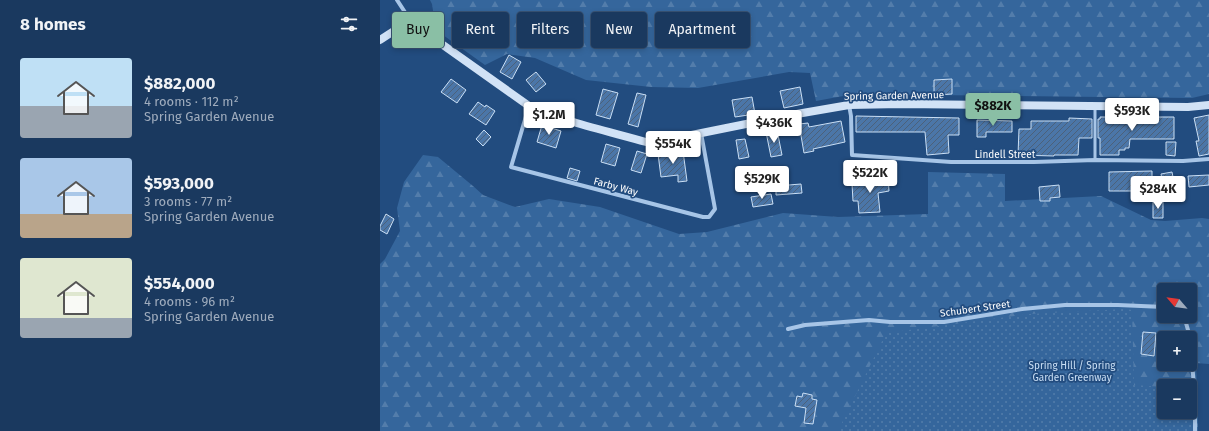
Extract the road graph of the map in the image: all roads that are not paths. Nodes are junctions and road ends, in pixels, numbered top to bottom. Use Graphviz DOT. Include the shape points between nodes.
graph roads {
  1 [pos="397,0"];
  2 [pos="405,12"];
  3 [pos="392,32"];
  4 [pos="380,40"];
  5 [pos="444,46"];
  6 [pos="849,105"];
  7 [pos="1209,105"];
  8 [pos="529,106"];
  9 [pos="1095,106"];
  10 [pos="701,133"];
  11 [pos="1209,159"];
  12 [pos="1095,160"];
  13 [pos="1157,307"];
  14 [pos="1186,323"];
  15 [pos="788,329"];
  16 [pos="1195,431"];
  1 -- 2 [label="street"];
  3 -- 4 [label="street"];
  5 -- 8 [label="street, Spring Garden Avenue"];
  6 -- 9 [label="street, Spring Garden Avenue"];
  6 -- 10 [label="street, Spring Garden Avenue"];
  6 -- 12 [label="street, Lindell Street" via="852,155 951,162"];
  7 -- 9 [label="street, Spring Garden Avenue"];
  8 -- 10 [label="street, Spring Garden Avenue" via="646,142"];
  8 -- 10 [label="street, Farby Way" via="511,167 709,217 714,210"];
  9 -- 12 [label="lane"];
  11 -- 12 [label="street, Lindell Street"];
  13 -- 15 [label="street, Schubert Street" via="1065,305 1022,309 944,322 869,320 805,325"];
  14 -- 16 [label="street" via="1190,337"];
}
